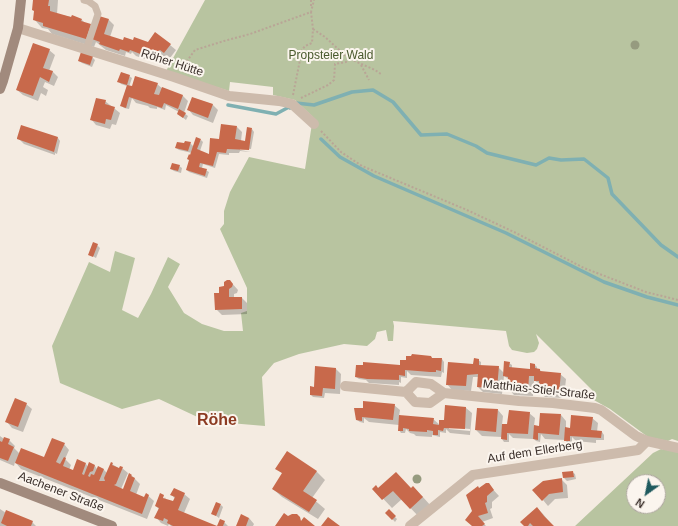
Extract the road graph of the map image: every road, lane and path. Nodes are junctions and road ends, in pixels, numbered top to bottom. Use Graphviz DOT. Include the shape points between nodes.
graph roads {
  1 [pos="21,0"];
  2 [pos="84,0"];
  3 [pos="310,0"];
  4 [pos="314,0"];
  5 [pos="311,12"];
  6 [pos="18,28"];
  7 [pos="313,29"];
  8 [pos="86,50"];
  9 [pos="348,58"];
  10 [pos="360,64"];
  11 [pos="380,74"];
  12 [pos="174,77"];
  13 [pos="369,80"];
  14 [pos="0,89"];
  15 [pos="292,101"];
  16 [pos="314,124"];
  17 [pos="678,300"];
  18 [pos="345,386"];
  19 [pos="406,392"];
  20 [pos="444,394"];
  21 [pos="646,441"];
  22 [pos="678,448"];
  23 [pos="0,483"];
  24 [pos="112,526"];
  25 [pos="410,526"];
  1 -- 6 [label="main road"];
  2 -- 8 [label="lane" via="95,6 98,14"];
  3 -- 5 [label="path"];
  4 -- 5 [label="path"];
  5 -- 7 [label="path"];
  5 -- 12 [label="path" via="195,50"];
  6 -- 8 [label="street, Röher Hütte"];
  6 -- 14 [label="main road"];
  7 -- 9 [label="path"];
  7 -- 15 [label="path" via="312,43 302,50"];
  8 -- 12 [label="street, Röher Hütte"];
  9 -- 10 [label="path"];
  9 -- 15 [label="path" via="346,62 335,64 334,80 328,85"];
  10 -- 11 [label="path"];
  10 -- 13 [label="path"];
  12 -- 15 [label="street, Röher Hütte" via="229,96"];
  15 -- 16 [label="street"];
  16 -- 17 [label="path" via="341,152 362,166 467,210 584,268 646,292"];
  18 -- 19 [label="street"];
  19 -- 20 [label="street, Matthias-Stiel-Straße" via="416,382 431,384"];
  19 -- 20 [label="street" via="415,402 430,404"];
  20 -- 21 [label="street, Matthias-Stiel-Straße" via="595,408"];
  21 -- 22 [label="street"];
  21 -- 25 [label="street, Auf dem Ellerberg" via="638,450 473,475"];
  23 -- 24 [label="main road, Aachener Straße"];
}
